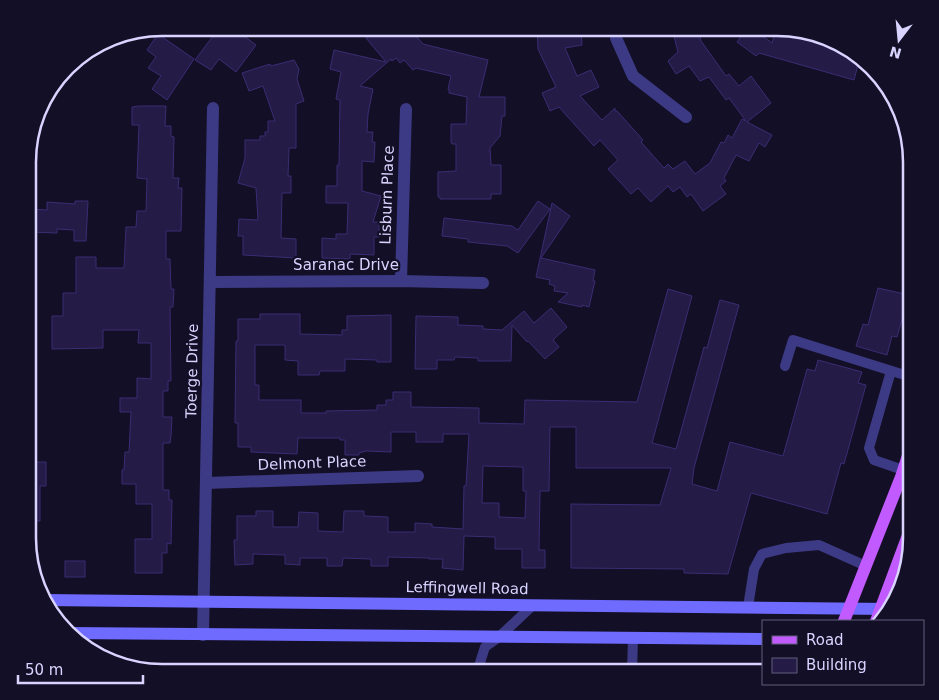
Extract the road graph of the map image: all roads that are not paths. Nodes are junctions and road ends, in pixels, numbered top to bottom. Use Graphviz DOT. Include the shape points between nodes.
graph roads {
  1 [pos="616,37"];
  2 [pos="213,108"];
  3 [pos="406,109"];
  4 [pos="686,117"];
  5 [pos="401,281"];
  6 [pos="210,282"];
  7 [pos="483,283"];
  8 [pos="785,366"];
  9 [pos="891,371"];
  10 [pos="902,374"];
  11 [pos="902,469"];
  12 [pos="902,475"];
  13 [pos="418,476"];
  14 [pos="206,482"];
  15 [pos="900,561"];
  16 [pos="866,566"];
  17 [pos="889,595"];
  18 [pos="52,600"];
  19 [pos="204,602"];
  20 [pos="532,605"];
  21 [pos="748,607"];
  22 [pos="849,608"];
  23 [pos="881,609"];
  24 [pos="844,620"];
  25 [pos="80,633"];
  26 [pos="203,634"];
  27 [pos="499,637"];
  28 [pos="633,638"];
  29 [pos="762,640"];
  30 [pos="480,664"];
  31 [pos="632,664"];
  1 -- 4 [label="street" via="633,76"];
  2 -- 6 [label="street, Toerge Drive"];
  3 -- 5 [label="street, Lisburn Place"];
  5 -- 6 [label="street, Saranac Drive"];
  5 -- 7 [label="street, Saranac Drive"];
  6 -- 14 [label="street, Toerge Drive"];
  8 -- 9 [label="lane" via="793,340"];
  9 -- 10 [label="lane"];
  9 -- 11 [label="lane" via="869,448 874,460"];
  12 -- 16 [label="main road"];
  13 -- 14 [label="street, Delmont Place"];
  14 -- 19 [label="street, Toerge Drive"];
  15 -- 17 [label="main road"];
  16 -- 21 [label="lane" via="819,545 762,554 754,569"];
  16 -- 22 [label="main road"];
  18 -- 19 [label="main road, Leffingwell Road"];
  19 -- 20 [label="main road, Leffingwell Road"];
  19 -- 26 [label="street, Toerge Drive"];
  20 -- 21 [label="main road, Leffingwell Road"];
  20 -- 27 [label="lane"];
  21 -- 22 [label="main road, Leffingwell Road"];
  22 -- 23 [label="main road, Leffingwell Road"];
  22 -- 24 [label="main road"];
  25 -- 26 [label="main road"];
  26 -- 27 [label="main road"];
  27 -- 28 [label="main road"];
  27 -- 30 [label="lane" via="485,647"];
  28 -- 29 [label="main road"];
  28 -- 31 [label="lane"];
}
